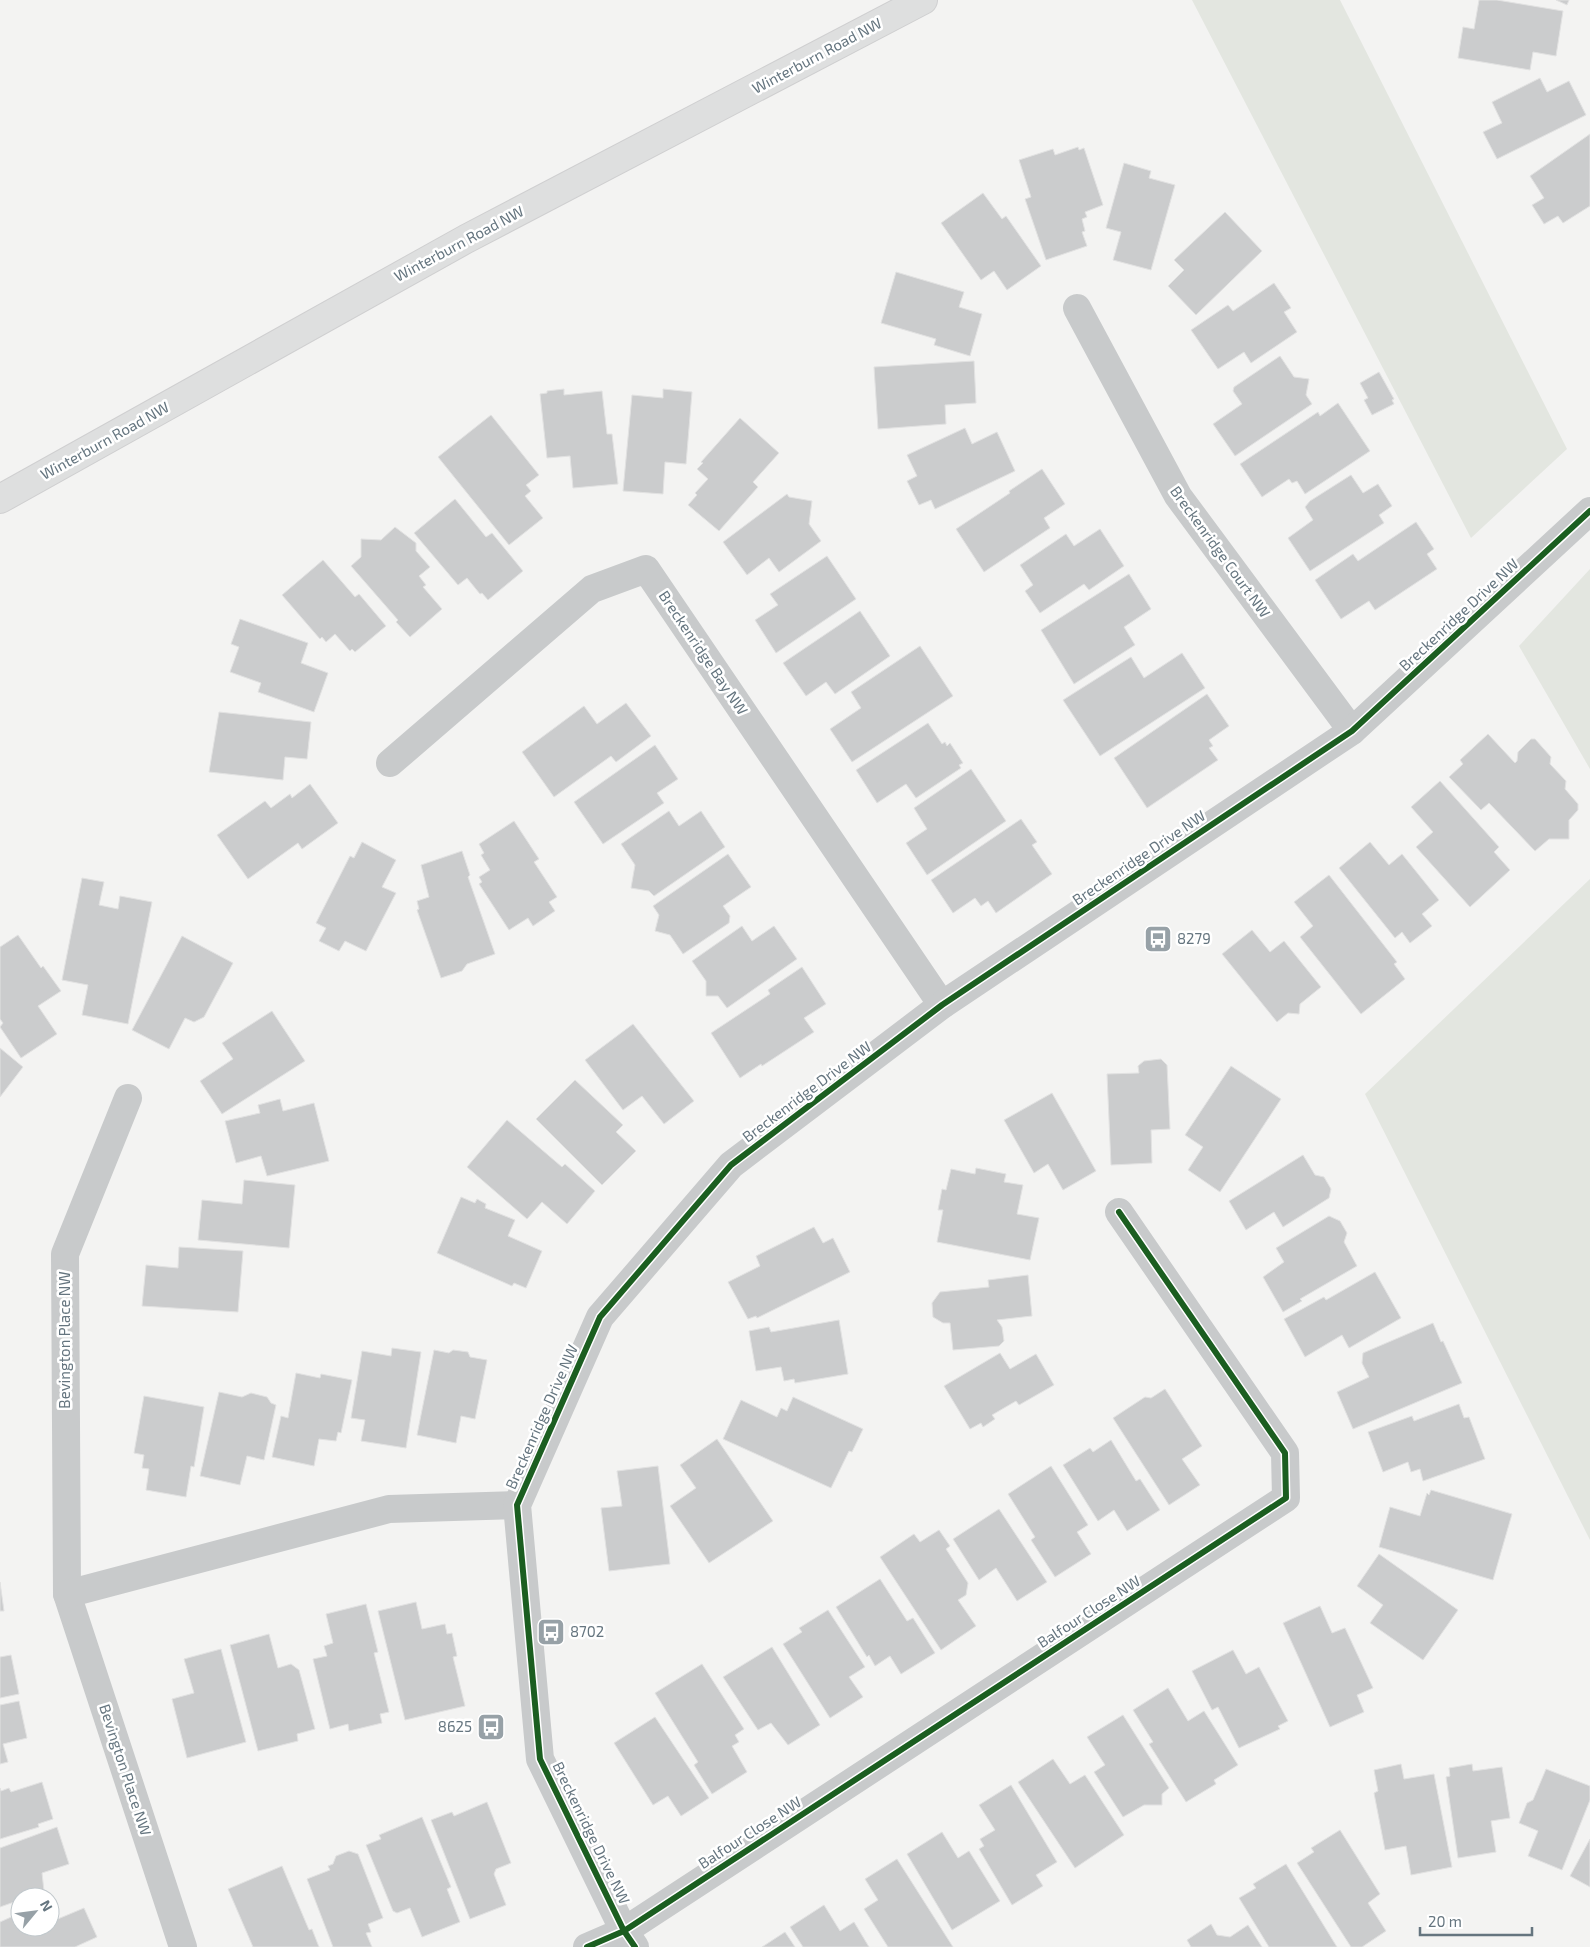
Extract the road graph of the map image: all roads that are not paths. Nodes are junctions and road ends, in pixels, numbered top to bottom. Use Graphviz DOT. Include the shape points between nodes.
graph roads {
  1 [pos="923,0"];
  2 [pos="1077,308"];
  3 [pos="0,499"];
  4 [pos="1590,511"];
  5 [pos="1352,731"];
  6 [pos="390,763"];
  7 [pos="942,1005"];
  8 [pos="128,1098"];
  9 [pos="1119,1212"];
  10 [pos="517,1504"];
  11 [pos="67,1594"];
  12 [pos="630,1939"];
  13 [pos="183,1947"];
  14 [pos="587,1947"];
  1 -- 3 [label="main road, Winterburn Road NW" via="466,239"];
  2 -- 5 [label="street, Breckenridge Court NW" via="1178,496"];
  4 -- 5 [label="street, Breckenridge Drive NW"];
  5 -- 7 [label="street, Breckenridge Drive NW"];
  6 -- 7 [label="street, Breckenridge Bay NW" via="592,589 646,569"];
  7 -- 10 [label="street, Breckenridge Drive NW" via="731,1166 600,1317"];
  8 -- 11 [label="street, Bevington Place NW" via="65,1254"];
  9 -- 12 [label="street, Balfour Close NW" via="1285,1453 1286,1498"];
  10 -- 11 [label="street" via="389,1510"];
  10 -- 12 [label="street, Breckenridge Drive NW" via="540,1759"];
  11 -- 13 [label="street, Bevington Place NW"];
  12 -- 14 [label="street"];
}
